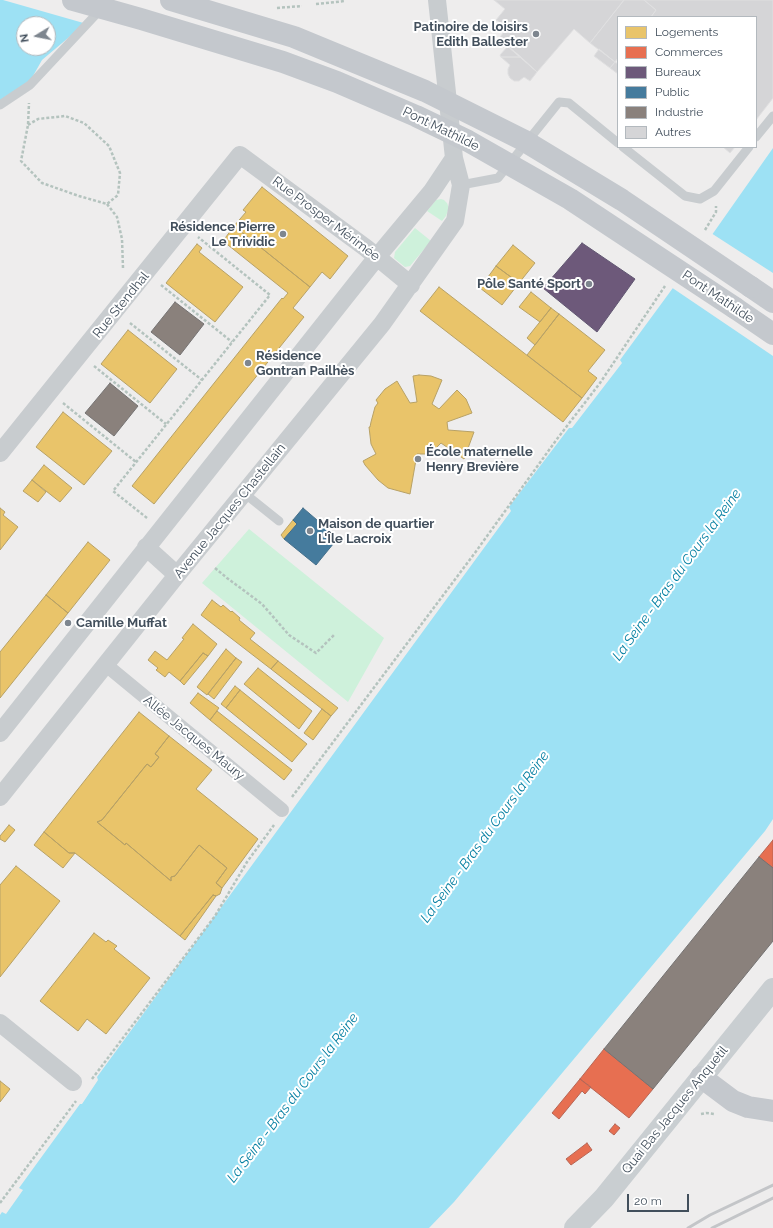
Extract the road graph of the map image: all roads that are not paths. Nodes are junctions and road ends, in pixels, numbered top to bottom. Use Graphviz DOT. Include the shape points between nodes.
graph roads {
  1 [pos="73,0"];
  2 [pos="109,0"];
  3 [pos="171,0"];
  4 [pos="437,0"];
  5 [pos="0,105"];
  6 [pos="773,116"];
  7 [pos="757,136"];
  8 [pos="617,142"];
  9 [pos="624,148"];
  10 [pos="747,148"];
  11 [pos="240,155"];
  12 [pos="454,158"];
  13 [pos="461,185"];
  14 [pos="377,257"];
  15 [pos="410,285"];
  16 [pos="773,302"];
  17 [pos="773,334"];
  18 [pos="1,451"];
  19 [pos="244,493"];
  20 [pos="279,521"];
  21 [pos="146,547"];
  22 [pos="177,575"];
  23 [pos="106,665"];
  24 [pos="0,733"];
  25 [pos="0,797"];
  26 [pos="282,810"];
  27 [pos="773,989"];
  28 [pos="0,1023"];
  29 [pos="701,1077"];
  30 [pos="81,1087"];
  31 [pos="773,1111"];
  32 [pos="574,1228"];
  1 -- 17 [label="main road, Pont Mathilde, bridge" via="283,62 416,116 468,141 570,199"];
  2 -- 5 [label="lane" via="30,85"];
  3 -- 16 [label="main road, Pont Mathilde, bridge" via="294,37 425,91 524,140 622,200"];
  4 -- 12 [label="street"];
  6 -- 7 [label="lane"];
  8 -- 13 [label="lane" via="568,103 559,102 498,178"];
  9 -- 10 [label="lane" via="685,196 700,199 714,191"];
  11 -- 14 [label="street, Rue Prosper Mérimée"];
  11 -- 18 [label="street, Rue Stendhal"];
  12 -- 13 [label="street"];
  12 -- 14 [label="street" via="432,191"];
  13 -- 15 [label="street, Avenue Jacques Chastellain" via="455,221"];
  14 -- 15 [label="street, Rue Prosper Mérimée"];
  14 -- 21 [label="street"];
  15 -- 19 [label="street, Avenue Jacques Chastellain" via="382,324"];
  19 -- 20 [label="lane"];
  19 -- 22 [label="street, Avenue Jacques Chastellain"];
  21 -- 22 [label="street"];
  21 -- 24 [label="street"];
  22 -- 23 [label="street, Avenue Jacques Chastellain"];
  23 -- 25 [label="street, Avenue Jacques Chastellain"];
  23 -- 26 [label="street, Allée Jacques Maury"];
  27 -- 29 [label="main road, Quai Bas Jacques Anquetil"];
  28 -- 30 [label="street"];
  29 -- 31 [label="main road" via="732,1101 748,1107"];
  29 -- 32 [label="main road, Quai Bas Jacques Anquetil" via="604,1198"];
}
